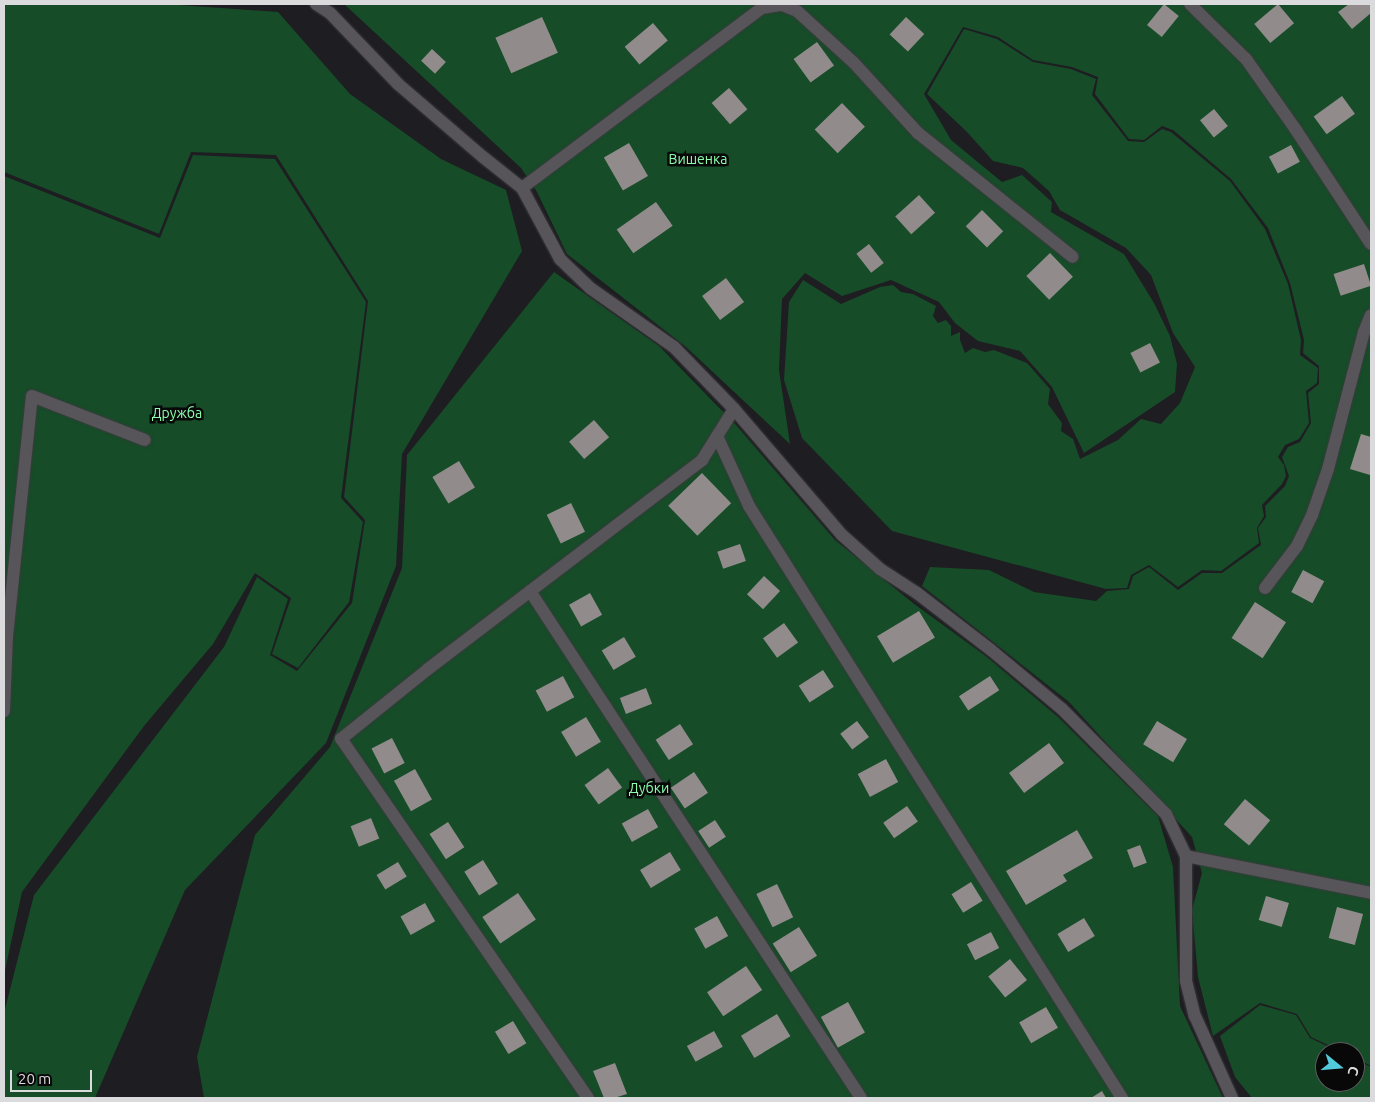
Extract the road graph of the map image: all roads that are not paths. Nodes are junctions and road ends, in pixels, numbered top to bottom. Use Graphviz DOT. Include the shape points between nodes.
graph roads {
  1 [pos="316,4"];
  2 [pos="1190,4"];
  3 [pos="522,188"];
  4 [pos="1371,244"];
  5 [pos="1073,257"];
  6 [pos="1371,316"];
  7 [pos="734,408"];
  8 [pos="717,436"];
  9 [pos="145,440"];
  10 [pos="1264,588"];
  11 [pos="530,591"];
  12 [pos="4,711"];
  13 [pos="1186,856"];
  14 [pos="1371,893"];
  15 [pos="588,1098"];
  16 [pos="861,1098"];
  17 [pos="1122,1098"];
  18 [pos="1232,1098"];
  1 -- 3 [label="lane" via="330,13 398,84"];
  2 -- 4 [label="lane" via="1246,60"];
  3 -- 5 [label="lane" via="762,8 782,5 797,11 854,63 918,133"];
  3 -- 7 [label="lane" via="560,259 590,288 674,347"];
  6 -- 10 [label="lane" via="1312,515 1297,546"];
  7 -- 8 [label="lane"];
  7 -- 13 [label="lane" via="842,535 880,569 992,650 1062,709 1166,814"];
  8 -- 11 [label="lane" via="702,460"];
  8 -- 17 [label="lane" via="749,506"];
  9 -- 12 [label="lane" via="32,396 7,638"];
  11 -- 15 [label="lane" via="341,739"];
  11 -- 16 [label="lane"];
  13 -- 14 [label="lane"];
  13 -- 18 [label="lane" via="1186,982 1194,1016"];
}
